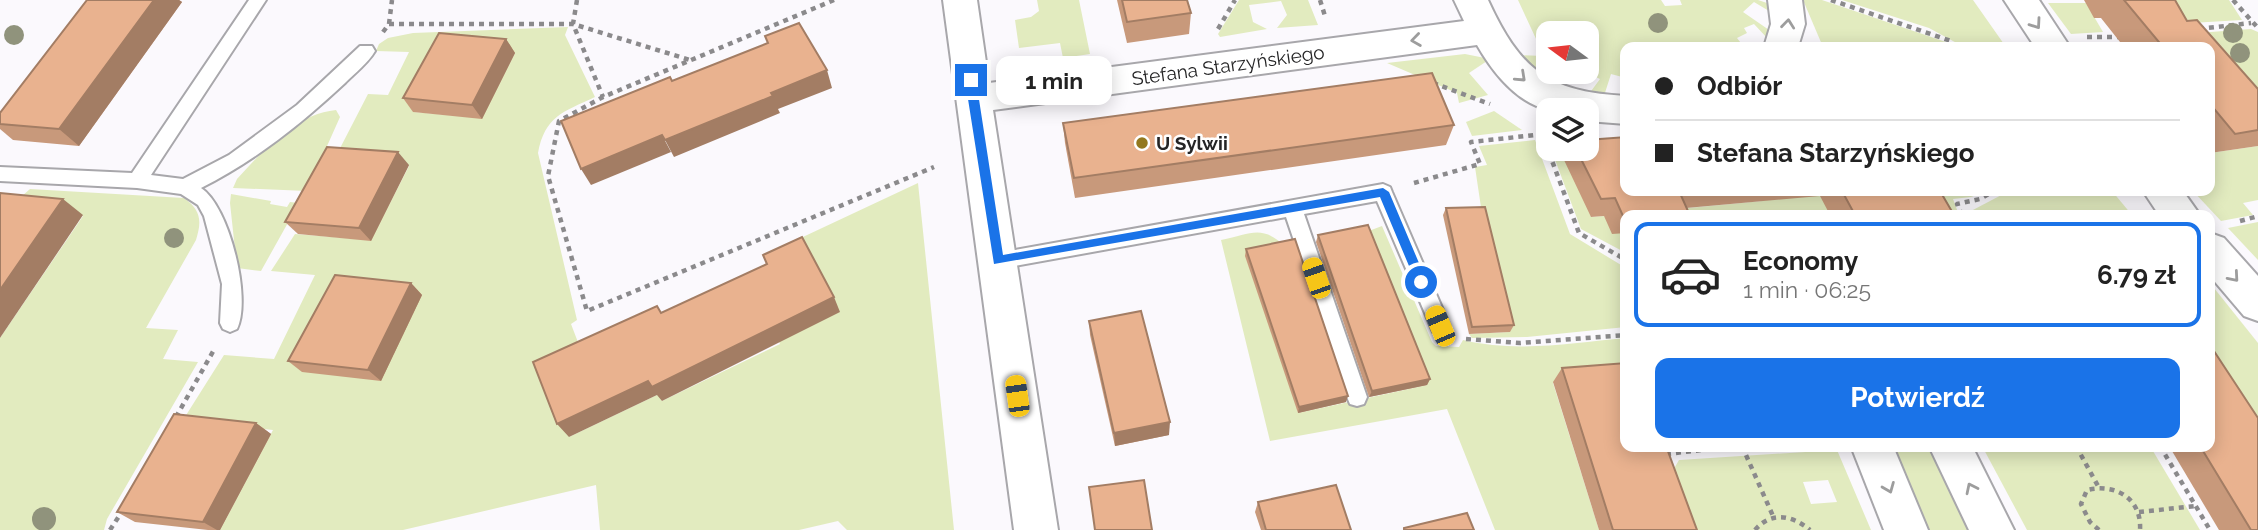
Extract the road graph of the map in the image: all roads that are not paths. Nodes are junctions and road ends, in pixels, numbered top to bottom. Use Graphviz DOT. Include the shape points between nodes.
graph roads {
  1 [pos="258,0"];
  2 [pos="960,0"];
  3 [pos="1785,0"];
  4 [pos="2021,0"];
  5 [pos="1477,16"];
  6 [pos="1784,42"];
  7 [pos="2065,42"];
  8 [pos="366,51"];
  9 [pos="973,99"];
  10 [pos="1620,110"];
  11 [pos="0,174"];
  12 [pos="137,181"];
  13 [pos="185,187"];
  14 [pos="2165,196"];
  15 [pos="1292,207"];
  16 [pos="2177,210"];
  17 [pos="2215,255"];
  18 [pos="998,261"];
  19 [pos="2258,304"];
  20 [pos="229,323"];
  21 [pos="1440,326"];
  22 [pos="1357,397"];
  23 [pos="1874,452"];
  24 [pos="1954,452"];
  25 [pos="1036,530"];
  26 [pos="1906,530"];
  27 [pos="1992,530"];
  1 -- 12 [label="lane"];
  2 -- 9 [label="street"];
  6 -- 3 [label="street, one-way" via="1789,12"];
  4 -- 7 [label="street, one-way"];
  5 -- 9 [label="street, Stefana Starzyńskiego, one-way"];
  5 -- 10 [label="street, Stefana Starzyńskiego, one-way" via="1517,75 1543,96 1589,109"];
  8 -- 13 [label="lane" via="288,125 231,164"];
  9 -- 18 [label="street"];
  11 -- 12 [label="lane"];
  12 -- 13 [label="lane"];
  13 -- 20 [label="lane" via="205,200 213,215 232,284"];
  14 -- 16 [label="street"];
  15 -- 18 [label="lane"];
  15 -- 21 [label="lane" via="1383,192"];
  15 -- 22 [label="lane"];
  17 -- 19 [label="street, one-way"];
  18 -- 25 [label="street"];
  23 -- 26 [label="street, one-way"];
  27 -- 24 [label="street, one-way"];
}
